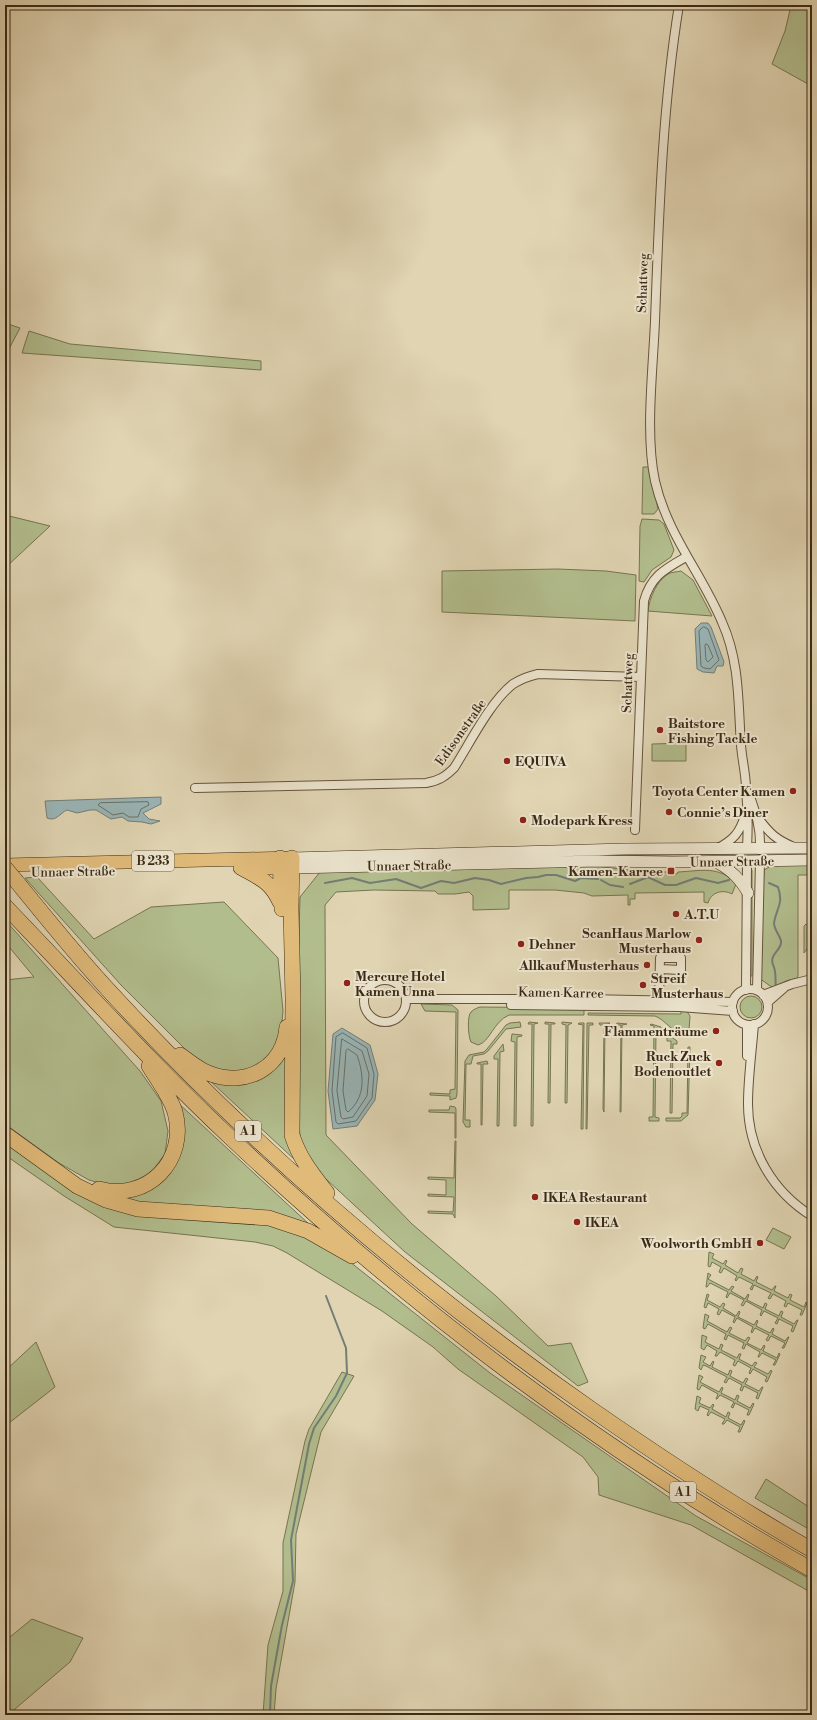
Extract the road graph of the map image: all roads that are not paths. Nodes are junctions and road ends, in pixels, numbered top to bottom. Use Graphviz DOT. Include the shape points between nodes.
graph roads {
  1 [pos="679,5"];
  2 [pos="686,557"];
  3 [pos="641,677"];
  4 [pos="195,788"];
  5 [pos="746,788"];
  6 [pos="747,809"];
  7 [pos="757,816"];
  8 [pos="635,830"];
  9 [pos="812,848"];
  10 [pos="715,849"];
  11 [pos="747,849"];
  12 [pos="799,849"];
  13 [pos="760,855"];
  14 [pos="812,860"];
  15 [pos="716,862"];
  16 [pos="747,862"];
  17 [pos="286,863"];
  18 [pos="5,865"];
  19 [pos="5,868"];
  20 [pos="242,868"];
  21 [pos="5,872"];
  22 [pos="748,893"];
  23 [pos="5,906"];
  24 [pos="282,906"];
  25 [pos="660,969"];
  26 [pos="812,980"];
  27 [pos="746,990"];
  28 [pos="763,996"];
  29 [pos="406,999"];
  30 [pos="733,1002"];
  31 [pos="659,1004"];
  32 [pos="732,1011"];
  33 [pos="751,1024"];
  34 [pos="151,1035"];
  35 [pos="138,1047"];
  36 [pos="5,1128"];
  37 [pos="5,1134"];
  38 [pos="812,1216"];
  39 [pos="350,1223"];
  40 [pos="384,1274"];
  41 [pos="812,1550"];
  42 [pos="812,1570"];
  1 -- 2 [label="street, Schattweg" via="662,147 651,436 652,460 660,501"];
  2 -- 3 [label="street, Schattweg" via="662,571 647,592 643,615"];
  2 -- 5 [label="street, Schattweg" via="712,599 732,647 738,685"];
  3 -- 4 [label="street, Edisonstraße" via="538,674 525,677 502,694 454,768 436,781"];
  3 -- 8 [label="street, Schattweg"];
  5 -- 6 [label="street, Schattweg"];
  5 -- 7 [label="street, Schattweg"];
  6 -- 10 [label="street, Schattweg" via="738,833 730,842"];
  6 -- 11 [label="street, Schattweg"];
  7 -- 12 [label="street, Schattweg" via="768,832"];
  7 -- 13 [label="street, Schattweg" via="761,835"];
  9 -- 12 [label="main road, Unnaer Straße"];
  10 -- 11 [label="main road, Unnaer Straße"];
  10 -- 17 [label="main road, Unnaer Straße" via="625,849"];
  11 -- 13 [label="main road, Unnaer Straße"];
  11 -- 16 [label="main road"];
  12 -- 13 [label="main road, Unnaer Straße"];
  13 -- 14 [label="main road, Unnaer Straße"];
  13 -- 16 [label="main road, Unnaer Straße"];
  13 -- 28 [label="street"];
  15 -- 16 [label="main road, Unnaer Straße"];
  15 -- 17 [label="main road, Unnaer Straße"];
  15 -- 22 [label="main road" via="733,872"];
  16 -- 22 [label="street"];
  17 -- 18 [label="main road, Unnaer Straße / B 233"];
  17 -- 20 [label="main road, Unnaer Straße / B 233"];
  17 -- 24 [label="highway"];
  17 -- 39 [label="highway" via="293,999 292,1134 296,1149 308,1168"];
  19 -- 34 [label="highway, A 1, bridge" via="111,994"];
  20 -- 21 [label="main road, Unnaer Straße / B 233"];
  20 -- 24 [label="highway" via="266,881"];
  22 -- 27 [label="street"];
  23 -- 35 [label="highway, A 1"];
  24 -- 34 [label="highway" via="287,1028 285,1042 268,1065 253,1075 238,1079 208,1073"];
  25 -- 31 [label="street"];
  26 -- 28 [label="street"];
  27 -- 28 [label="street"];
  27 -- 30 [label="street" via="738,994"];
  28 -- 33 [label="street" via="767,1013 764,1018"];
  29 -- 29 [label="street" via="400,986 393,981 384,980 371,985 366,993 365,1002 373,1017 387,1021 400,1016 405,1008"];
  29 -- 31 [label="street, Kamen Karree" via="463,1000 473,1004"];
  30 -- 31 [label="street, Kamen Karree"];
  30 -- 32 [label="street"];
  31 -- 32 [label="street, Kamen Karree"];
  32 -- 33 [label="street" via="739,1021"];
  33 -- 38 [label="street" via="748,1066 751,1132 759,1157 770,1178 793,1203"];
  34 -- 39 [label="highway, A 1" via="245,1128"];
  35 -- 36 [label="highway" via="169,1098 178,1126 177,1142 172,1156 164,1170 152,1181 126,1192 98,1189 70,1175"];
  35 -- 40 [label="highway, A 1" via="291,1194"];
  37 -- 40 [label="highway" via="77,1186 106,1200 138,1209 269,1218 308,1231"];
  39 -- 41 [label="highway, A 1" via="438,1295 566,1391 652,1451"];
  40 -- 42 [label="highway, A 1" via="571,1417 725,1519"];
}
